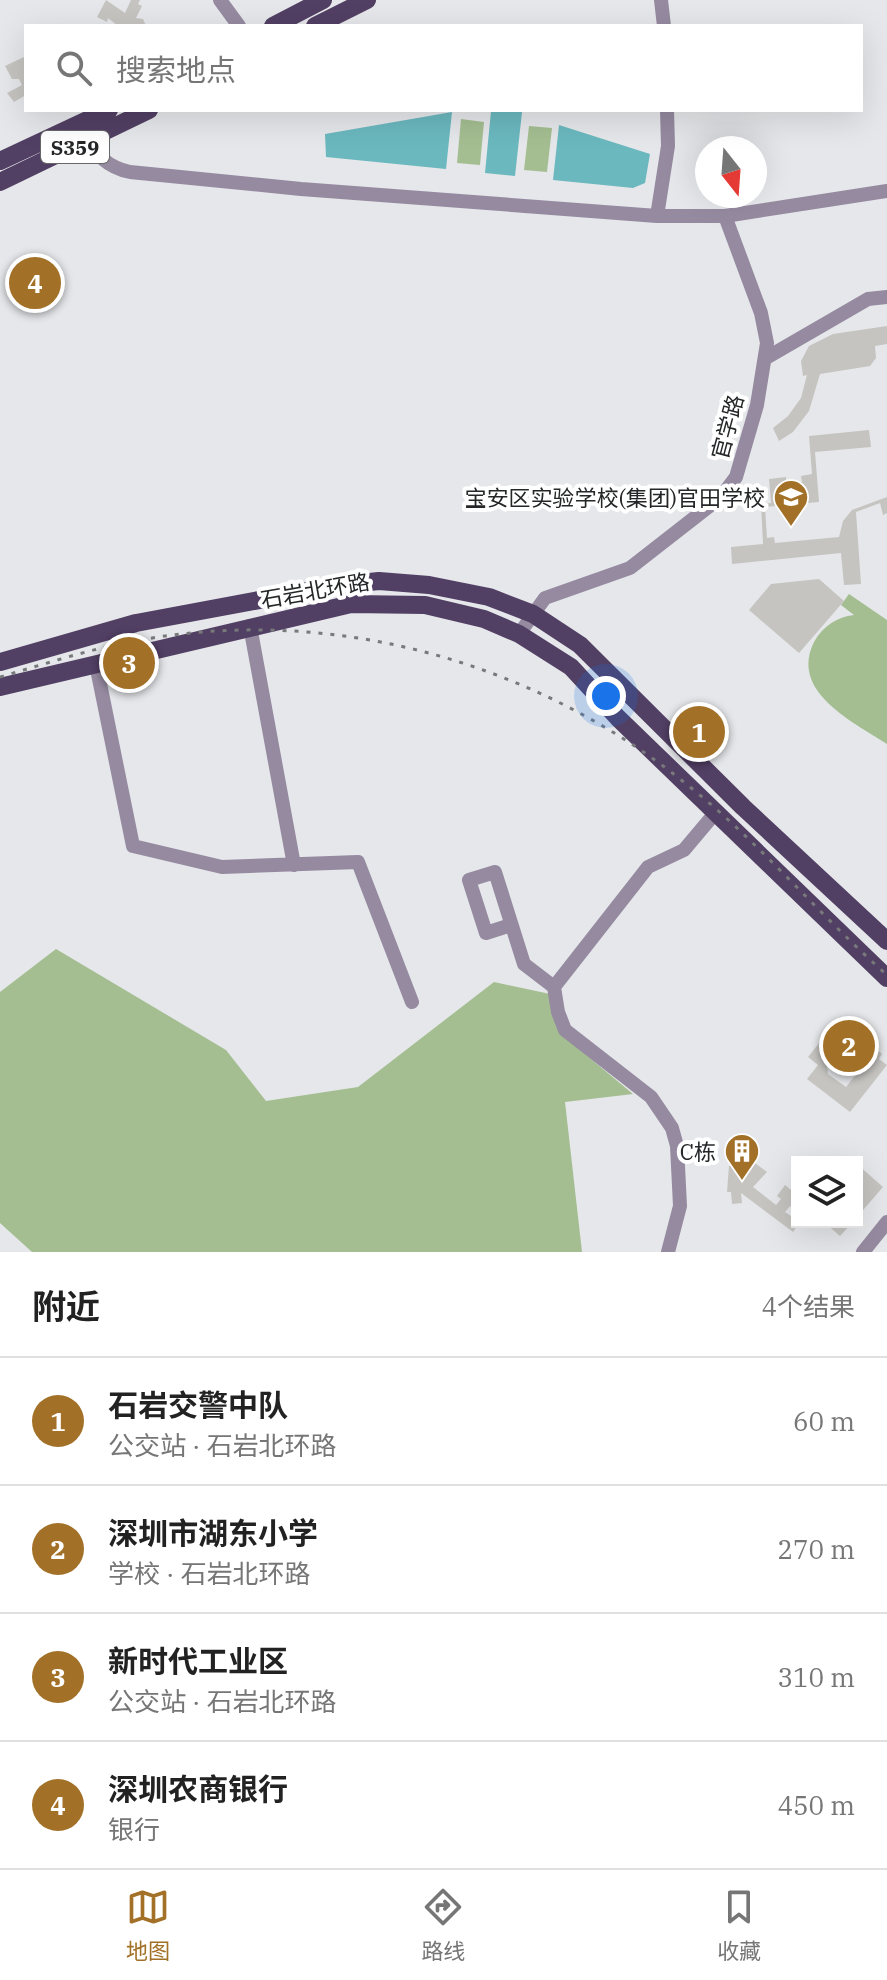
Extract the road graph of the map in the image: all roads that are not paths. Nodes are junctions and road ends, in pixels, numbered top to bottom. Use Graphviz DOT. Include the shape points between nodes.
graph roads {
  1 [pos="323,0"];
  2 [pos="367,0"];
  3 [pos="661,0"];
  4 [pos="277,24"];
  5 [pos="319,24"];
  6 [pos="664,24"];
  7 [pos="107,112"];
  8 [pos="143,112"];
  9 [pos="667,112"];
  10 [pos="81,134"];
  11 [pos="0,161"];
  12 [pos="0,182"];
  13 [pos="887,191"];
  14 [pos="657,216"];
  15 [pos="725,216"];
  16 [pos="887,297"];
  17 [pos="766,358"];
  18 [pos="533,614"];
  19 [pos="250,626"];
  20 [pos="519,634"];
  21 [pos="0,662"];
  22 [pos="96,664"];
  23 [pos="0,687"];
  24 [pos="716,812"];
  25 [pos="294,865"];
  26 [pos="511,925"];
  27 [pos="887,941"];
  28 [pos="887,978"];
  29 [pos="554,987"];
  30 [pos="412,1002"];
  31 [pos="887,1222"];
  32 [pos="668,1252"];
  33 [pos="863,1252"];
  1 -- 4 [label="main road"];
  2 -- 5 [label="main road"];
  3 -- 6 [label="street"];
  7 -- 10 [label="main road, S359"];
  8 -- 10 [label="main road, S359"];
  9 -- 14 [label="street" via="668,146"];
  10 -- 11 [label="main road, S359"];
  10 -- 12 [label="main road, S359"];
  10 -- 14 [label="street" via="102,160 130,172"];
  13 -- 15 [label="street"];
  14 -- 15 [label="street"];
  15 -- 17 [label="street, 官学路" via="761,313"];
  16 -- 17 [label="street" via="868,299"];
  17 -- 18 [label="street, 官学路" via="749,436 727,492 630,568 552,594"];
  18 -- 20 [label="street, 官学路"];
  18 -- 21 [label="main road, 石岩北环路" via="455,589 379,581 136,623"];
  18 -- 27 [label="main road, 石岩北环路" via="601,663 743,807"];
  19 -- 20 [label="main road, 石岩北环路" via="351,604 399,603 455,611"];
  19 -- 22 [label="main road, 石岩北环路"];
  19 -- 25 [label="street"];
  20 -- 24 [label="main road, 石岩北环路" via="571,667"];
  22 -- 23 [label="main road, 石岩北环路"];
  22 -- 25 [label="street" via="133,846 222,867"];
  24 -- 28 [label="main road, 石岩北环路"];
  24 -- 29 [label="street" via="684,850 648,867"];
  25 -- 30 [label="street" via="358,862"];
  26 -- 29 [label="street" via="524,964"];
  29 -- 32 [label="street" via="565,1030 651,1097 672,1128 680,1206"];
  31 -- 33 [label="street"];
}
